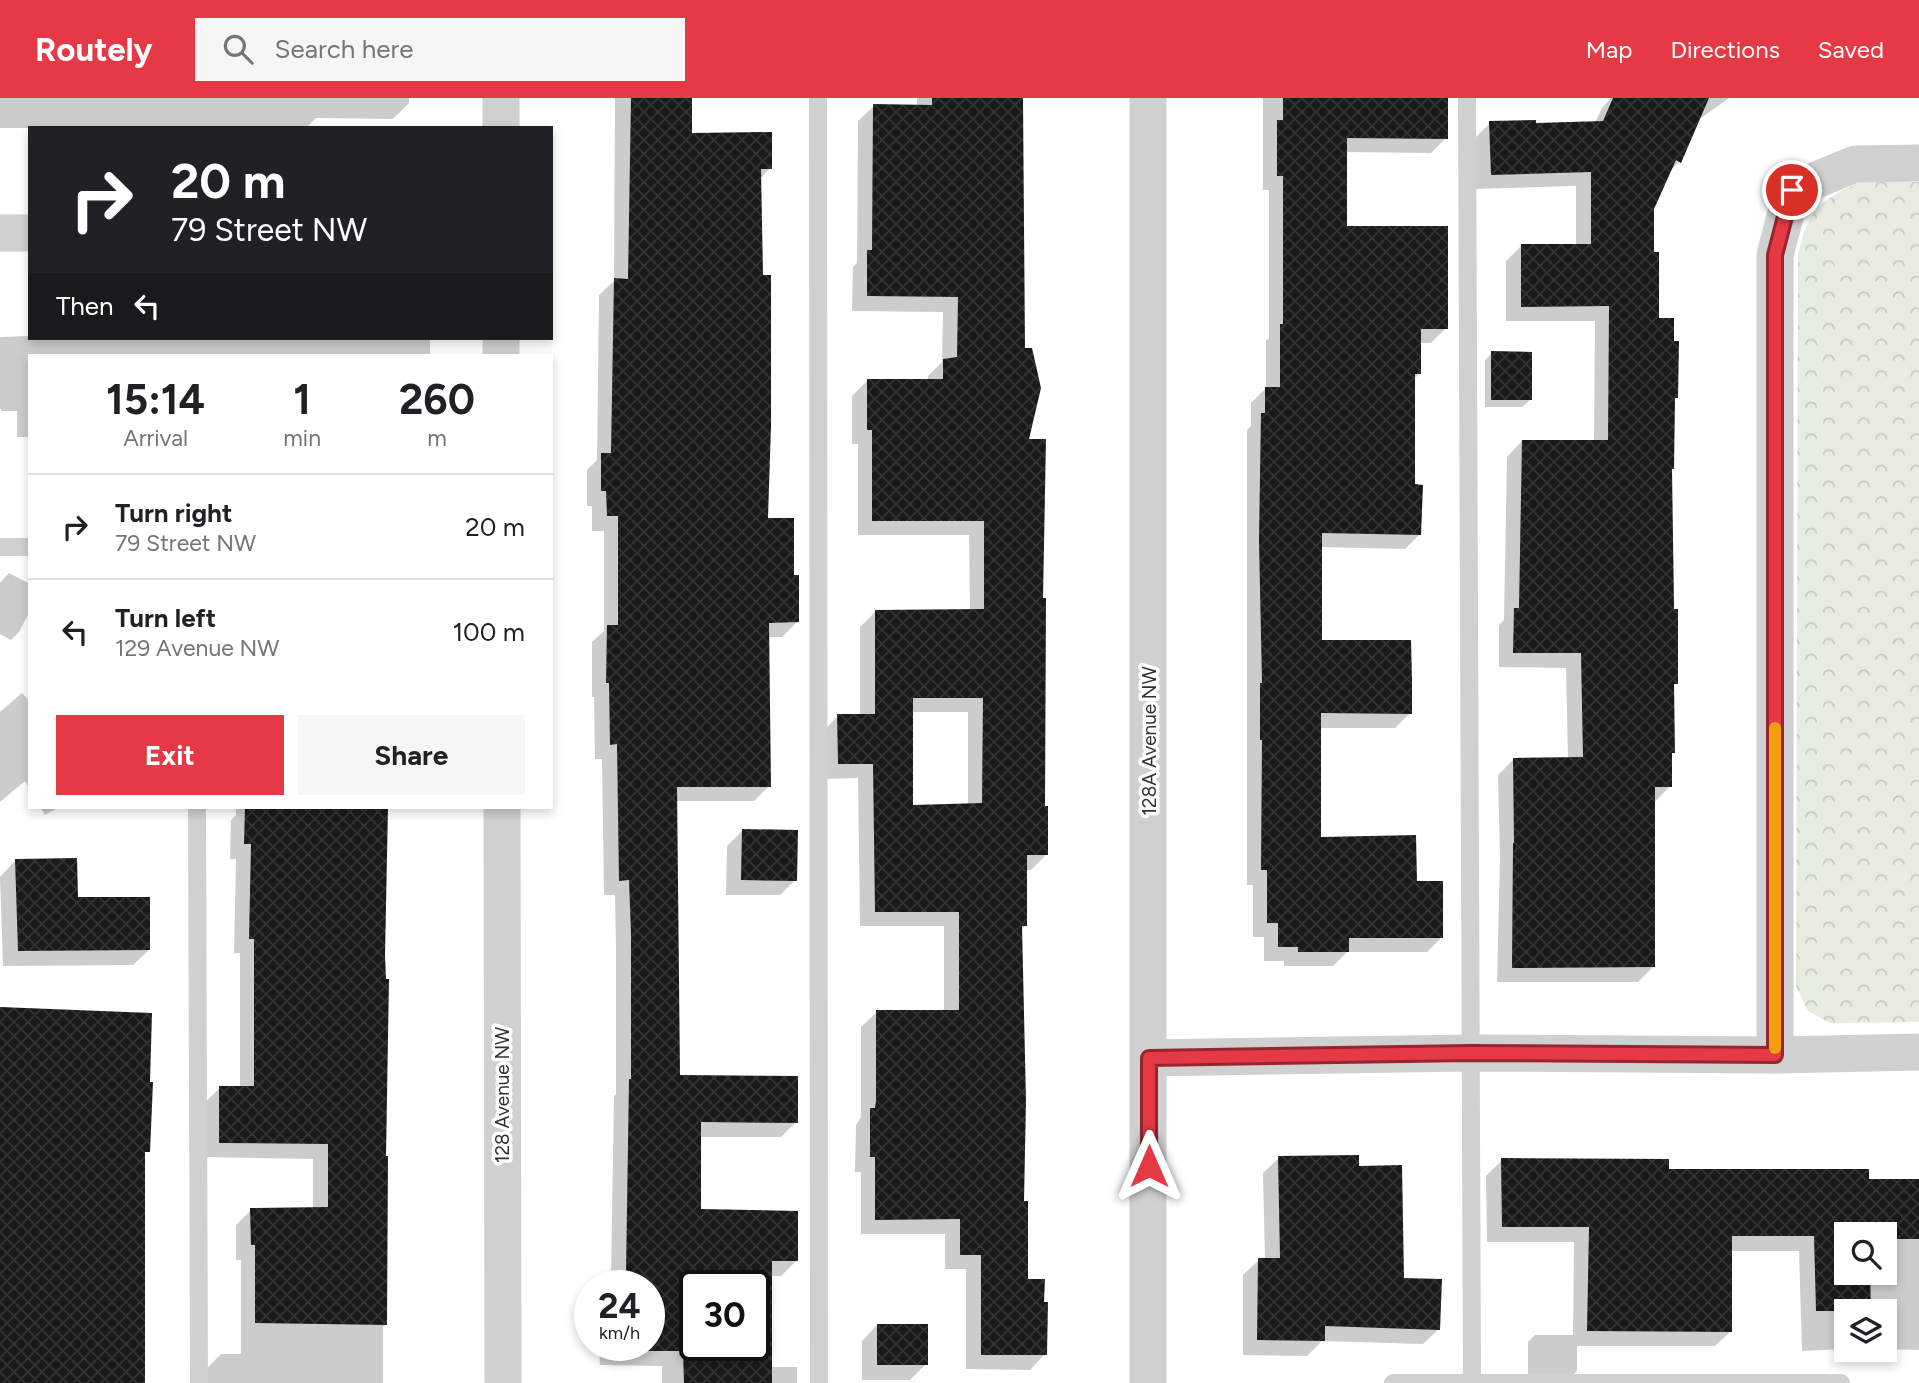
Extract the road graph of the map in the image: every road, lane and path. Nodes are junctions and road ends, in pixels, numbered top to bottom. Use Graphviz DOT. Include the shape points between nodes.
graph roads {
  1 [pos="501,98"];
  2 [pos="818,98"];
  3 [pos="1148,98"];
  4 [pos="1467,98"];
  5 [pos="501,126"];
  6 [pos="1919,163"];
  7 [pos="0,233"];
  8 [pos="28,233"];
  9 [pos="0,547"];
  10 [pos="28,547"];
  11 [pos="197,809"];
  12 [pos="502,809"];
  13 [pos="1919,1052"];
  14 [pos="1470,1053"];
  15 [pos="1775,1055"];
  16 [pos="1149,1058"];
  17 [pos="1472,1382"];
  18 [pos="199,1383"];
  19 [pos="503,1383"];
  20 [pos="819,1383"];
  21 [pos="1148,1383"];
  22 [pos="1393,1383"];
  23 [pos="1841,1383"];
  1 -- 5 [label="street"];
  2 -- 20 [label="lane"];
  3 -- 16 [label="street, 128A Avenue NW"];
  4 -- 14 [label="lane"];
  6 -- 15 [label="street" via="1854,164 1792,190 1775,255"];
  7 -- 8 [label="street"];
  9 -- 10 [label="lane"];
  11 -- 18 [label="lane"];
  12 -- 19 [label="street, 128 Avenue NW"];
  13 -- 15 [label="street"];
  14 -- 15 [label="street"];
  14 -- 16 [label="street"];
  14 -- 17 [label="lane"];
  16 -- 21 [label="street, 128A Avenue NW"];
  17 -- 22 [label="lane"];
  17 -- 23 [label="lane"];
}
